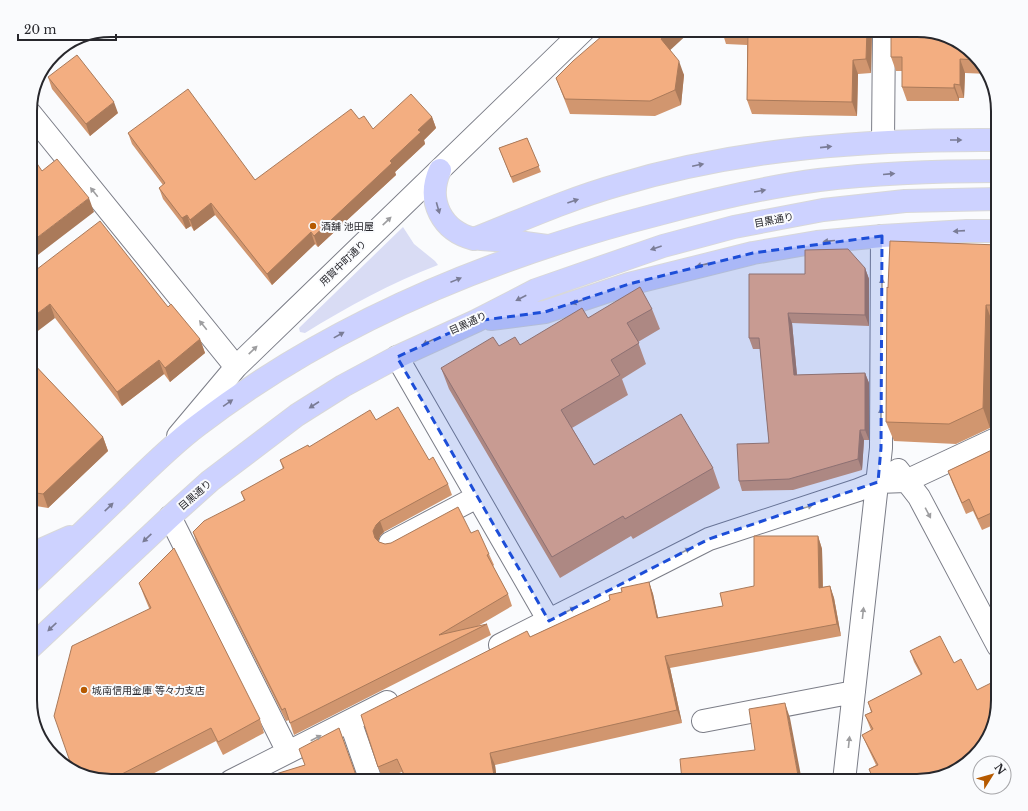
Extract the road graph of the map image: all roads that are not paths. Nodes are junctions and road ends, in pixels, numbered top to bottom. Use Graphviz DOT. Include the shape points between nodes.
graph roads {
  1 [pos="577,37"];
  2 [pos="884,37"];
  3 [pos="37,122"];
  4 [pos="991,140"];
  5 [pos="883,141"];
  6 [pos="440,170"];
  7 [pos="991,171"];
  8 [pos="991,199"];
  9 [pos="112,214"];
  10 [pos="536,214"];
  11 [pos="93,228"];
  12 [pos="991,231"];
  13 [pos="882,236"];
  14 [pos="474,239"];
  15 [pos="510,241"];
  16 [pos="548,247"];
  17 [pos="488,268"];
  18 [pos="476,321"];
  19 [pos="397,357"];
  20 [pos="236,367"];
  21 [pos="991,441"];
  22 [pos="881,448"];
  23 [pos="163,454"];
  24 [pos="906,481"];
  25 [pos="878,482"];
  26 [pos="477,497"];
  27 [pos="170,517"];
  28 [pos="84,531"];
  29 [pos="390,543"];
  30 [pos="37,549"];
  31 [pos="37,575"];
  32 [pos="549,621"];
  33 [pos="991,633"];
  34 [pos="37,641"];
  35 [pos="485,653"];
  36 [pos="407,692"];
  37 [pos="854,692"];
  38 [pos="350,721"];
  39 [pos="703,721"];
  40 [pos="288,752"];
  41 [pos="245,774"];
  42 [pos="369,774"];
  43 [pos="845,774"];
  1 -- 6 [label="street, 用賀中町通り"];
  2 -- 5 [label="street"];
  9 -- 3 [label="street, one-way"];
  5 -- 4 [label="main road, one-way"];
  10 -- 5 [label="main road, one-way" via="618,185 713,162"];
  6 -- 14 [label="main road, one-way" via="434,192 440,216 457,233"];
  20 -- 6 [label="street, 用賀中町通り, one-way"];
  16 -- 7 [label="main road, one-way" via="612,226 722,198 817,180 904,173"];
  8 -- 18 [label="main road, 目黒通り, one-way" via="905,201 823,210 734,227 663,246 536,290"];
  9 -- 11 [label="street"];
  20 -- 9 [label="street, one-way"];
  10 -- 14 [label="main road"];
  10 -- 15 [label="main road"];
  12 -- 13 [label="main road, one-way"];
  13 -- 18 [label="main road, one-way" via="817,242 753,253 629,284 545,312"];
  22 -- 13 [label="street, one-way"];
  14 -- 15 [label="main road"];
  15 -- 16 [label="main road"];
  15 -- 17 [label="main road"];
  16 -- 17 [label="main road"];
  23 -- 17 [label="main road, one-way" via="228,404 311,350 381,314"];
  18 -- 19 [label="main road, 目黒通り, one-way"];
  19 -- 26 [label="street"];
  19 -- 27 [label="main road, 目黒通り, one-way" via="343,386 297,415 210,481"];
  20 -- 23 [label="street, 用賀中町通り"];
  21 -- 24 [label="street"];
  22 -- 24 [label="street"];
  22 -- 25 [label="street"];
  28 -- 23 [label="main road, one-way"];
  24 -- 25 [label="street"];
  24 -- 33 [label="street, one-way" via="919,497"];
  32 -- 25 [label="street, one-way" via="709,539"];
  37 -- 25 [label="street, one-way"];
  26 -- 29 [label="street"];
  26 -- 32 [label="street"];
  27 -- 34 [label="main road, 目黒通り, one-way"];
  27 -- 40 [label="street"];
  28 -- 30 [label="main road"];
  28 -- 31 [label="main road"];
  32 -- 35 [label="street"];
  36 -- 38 [label="street"];
  37 -- 39 [label="street"];
  43 -- 37 [label="street, one-way"];
  40 -- 38 [label="street, one-way"];
  38 -- 42 [label="street"];
  40 -- 41 [label="street"];
}
